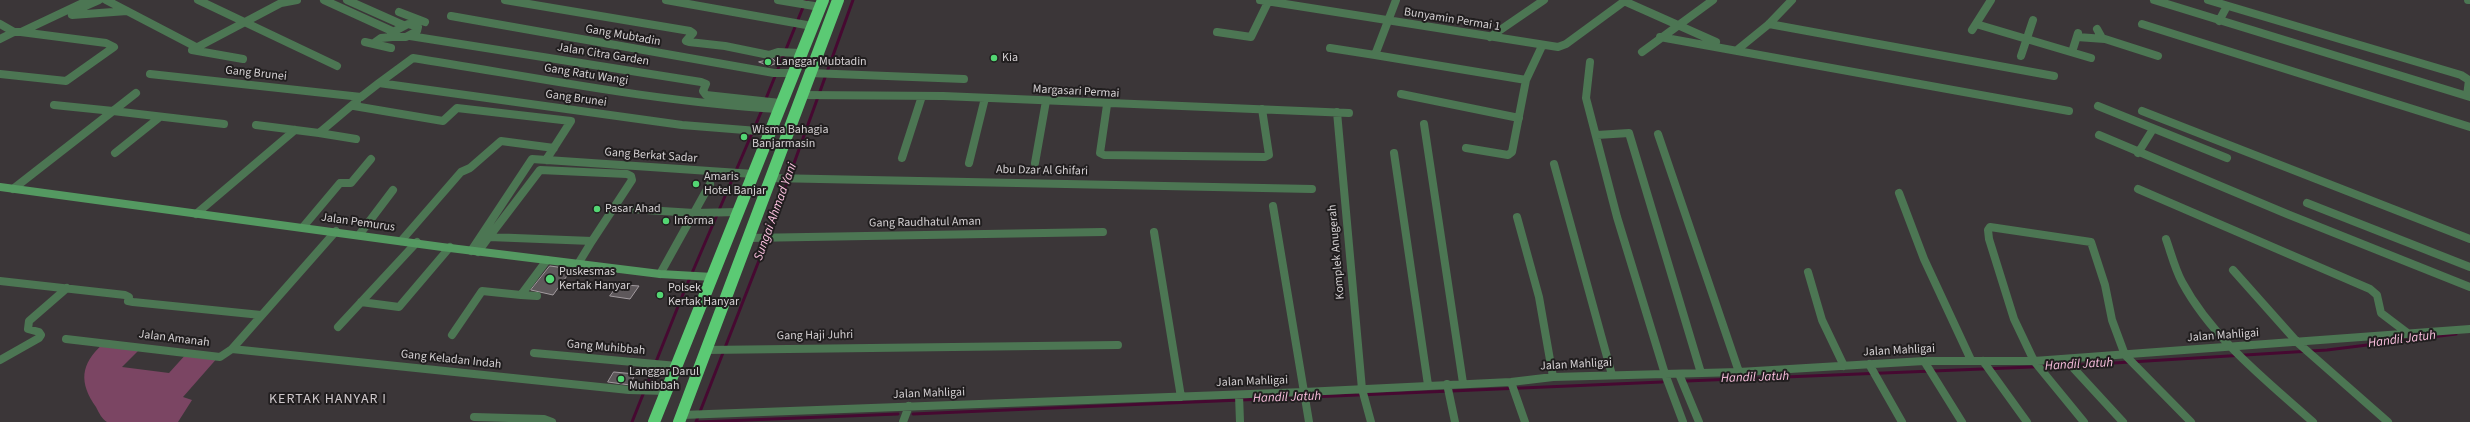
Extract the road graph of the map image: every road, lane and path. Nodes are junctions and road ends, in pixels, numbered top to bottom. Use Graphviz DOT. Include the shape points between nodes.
graph roads {
  1 [pos="70,0"];
  2 [pos="89,0"];
  3 [pos="99,0"];
  4 [pos="106,0"];
  5 [pos="198,0"];
  6 [pos="297,0"];
  7 [pos="324,0"];
  8 [pos="347,0"];
  9 [pos="504,0"];
  10 [pos="666,0"];
  11 [pos="778,0"];
  12 [pos="838,0"];
  13 [pos="1260,0"];
  14 [pos="1396,0"];
  15 [pos="1544,0"];
  16 [pos="1713,0"];
  17 [pos="1792,0"];
  18 [pos="1992,0"];
  19 [pos="2154,0"];
  20 [pos="2208,0"];
  21 [pos="1269,1"];
  22 [pos="1625,1"];
  23 [pos="283,2"];
  24 [pos="822,4"];
  25 [pos="79,5"];
  26 [pos="2227,6"];
  27 [pos="127,11"];
  28 [pos="399,12"];
  29 [pos="451,16"];
  30 [pos="2033,20"];
  31 [pos="1389,21"];
  32 [pos="2219,21"];
  33 [pos="244,22"];
  34 [pos="419,22"];
  35 [pos="0,24"];
  36 [pos="1769,24"];
  37 [pos="2142,24"];
  38 [pos="406,25"];
  39 [pos="1676,25"];
  40 [pos="812,26"];
  41 [pos="2097,29"];
  42 [pos="18,32"];
  43 [pos="1217,32"];
  44 [pos="394,35"];
  45 [pos="410,36"];
  46 [pos="1490,37"];
  47 [pos="1660,37"];
  48 [pos="2102,38"];
  49 [pos="0,39"];
  50 [pos="2026,40"];
  51 [pos="365,42"];
  52 [pos="374,43"];
  53 [pos="1542,46"];
  54 [pos="195,48"];
  55 [pos="1330,48"];
  56 [pos="1728,48"];
  57 [pos="1737,50"];
  58 [pos="1642,52"];
  59 [pos="2072,52"];
  60 [pos="794,53"];
  61 [pos="1375,56"];
  62 [pos="2021,56"];
  63 [pos="2158,56"];
  64 [pos="2091,58"];
  65 [pos="243,59"];
  66 [pos="1590,62"];
  67 [pos="337,66"];
  68 [pos="810,73"];
  69 [pos="0,74"];
  70 [pos="150,74"];
  71 [pos="792,74"];
  72 [pos="2054,76"];
  73 [pos="964,79"];
  74 [pos="1526,80"];
  75 [pos="379,84"];
  76 [pos="136,93"];
  77 [pos="1401,94"];
  78 [pos="802,95"];
  79 [pos="922,96"];
  80 [pos="2469,96"];
  81 [pos="361,97"];
  82 [pos="985,98"];
  83 [pos="1046,102"];
  84 [pos="1107,104"];
  85 [pos="54,105"];
  86 [pos="354,106"];
  87 [pos="763,106"];
  88 [pos="779,106"];
  89 [pos="2098,106"];
  90 [pos="1262,109"];
  91 [pos="113,111"];
  92 [pos="2070,111"];
  93 [pos="2142,111"];
  94 [pos="1337,112"];
  95 [pos="1349,113"];
  96 [pos="160,117"];
  97 [pos="1519,118"];
  98 [pos="224,124"];
  99 [pos="256,124"];
  100 [pos="1424,124"];
  101 [pos="2470,127"];
  102 [pos="2153,129"];
  103 [pos="295,130"];
  104 [pos="770,132"];
  105 [pos="319,133"];
  106 [pos="1658,134"];
  107 [pos="1597,135"];
  108 [pos="2099,135"];
  109 [pos="356,139"];
  110 [pos="554,148"];
  111 [pos="1466,148"];
  112 [pos="115,153"];
  113 [pos="1394,153"];
  114 [pos="2138,153"];
  115 [pos="902,158"];
  116 [pos="2227,158"];
  117 [pos="371,159"];
  118 [pos="546,160"];
  119 [pos="969,163"];
  120 [pos="1035,163"];
  121 [pos="1554,164"];
  122 [pos="754,174"];
  123 [pos="771,178"];
  124 [pos="710,184"];
  125 [pos="0,187"];
  126 [pos="1312,189"];
  127 [pos="2138,189"];
  128 [pos="13,190"];
  129 [pos="393,190"];
  130 [pos="1899,193"];
  131 [pos="2307,203"];
  132 [pos="1273,206"];
  133 [pos="614,208"];
  134 [pos="738,212"];
  135 [pos="694,213"];
  136 [pos="196,214"];
  137 [pos="1517,217"];
  138 [pos="303,227"];
  139 [pos="336,231"];
  140 [pos="1103,232"];
  141 [pos="1154,232"];
  142 [pos="359,235"];
  143 [pos="489,237"];
  144 [pos="748,238"];
  145 [pos="2166,239"];
  146 [pos="2470,239"];
  147 [pos="401,241"];
  148 [pos="592,241"];
  149 [pos="417,242"];
  150 [pos="450,247"];
  151 [pos="474,251"];
  152 [pos="547,260"];
  153 [pos="578,264"];
  154 [pos="2470,267"];
  155 [pos="2233,270"];
  156 [pos="1808,272"];
  157 [pos="660,274"];
  158 [pos="713,277"];
  159 [pos="0,281"];
  160 [pos="2470,287"];
  161 [pos="67,288"];
  162 [pos="521,295"];
  163 [pos="537,296"];
  164 [pos="361,302"];
  165 [pos="261,315"];
  166 [pos="338,327"];
  167 [pos="2470,329"];
  168 [pos="452,335"];
  169 [pos="2410,335"];
  170 [pos="66,339"];
  171 [pos="1118,344"];
  172 [pos="2304,348"];
  173 [pos="232,349"];
  174 [pos="712,350"];
  175 [pos="534,353"];
  176 [pos="2238,353"];
  177 [pos="0,360"];
  178 [pos="1971,360"];
  179 [pos="2067,361"];
  180 [pos="2131,361"];
  181 [pos="2035,363"];
  182 [pos="677,366"];
  183 [pos="1844,366"];
  184 [pos="1927,368"];
  185 [pos="1987,368"];
  186 [pos="1873,371"];
  187 [pos="1739,372"];
  188 [pos="1701,373"];
  189 [pos="1665,374"];
  190 [pos="1680,374"];
  191 [pos="1612,375"];
  192 [pos="1553,377"];
  193 [pos="1463,384"];
  194 [pos="1428,385"];
  195 [pos="1513,386"];
  196 [pos="1448,389"];
  197 [pos="668,391"];
  198 [pos="1363,393"];
  199 [pos="1305,396"];
  200 [pos="1181,397"];
  201 [pos="1239,398"];
  202 [pos="909,406"];
  203 [pos="474,417"];
  204 [pos="685,417"];
  205 [pos="552,422"];
  206 [pos="654,422"];
  207 [pos="903,422"];
  208 [pos="1240,422"];
  209 [pos="1309,422"];
  210 [pos="1371,422"];
  211 [pos="1455,422"];
  212 [pos="1525,422"];
  213 [pos="1684,422"];
  214 [pos="1699,422"];
  215 [pos="1902,422"];
  216 [pos="1962,422"];
  217 [pos="2027,422"];
  218 [pos="2084,422"];
  219 [pos="2123,422"];
  220 [pos="2191,422"];
  221 [pos="2313,422"];
  222 [pos="2388,422"];
  1 -- 25 [label="street"];
  2 -- 25 [label="street"];
  3 -- 27 [label="street" via="72,15"];
  4 -- 27 [label="street"];
  5 -- 33 [label="street"];
  6 -- 23 [label="street"];
  7 -- 44 [label="street"];
  8 -- 38 [label="street"];
  9 -- 60 [label="street" via="690,31 693,33 687,39 689,42 769,55 780,52"];
  10 -- 40 [label="street"];
  11 -- 24 [label="street"];
  12 -- 68 [label="highway"];
  13 -- 21 [label="street, Bunyamin Permai 1"];
  14 -- 31 [label="street"];
  15 -- 46 [label="street"];
  16 -- 39 [label="street"];
  17 -- 36 [label="street"];
  18 -- 50 [label="street" via="1974,27"];
  19 -- 32 [label="street"];
  20 -- 26 [label="street"];
  21 -- 31 [label="street, Bunyamin Permai 1"];
  21 -- 43 [label="street" via="1251,37"];
  22 -- 39 [label="street"];
  22 -- 53 [label="street, Bunyamin Permai 1" via="1566,44 1558,47"];
  23 -- 33 [label="street"];
  24 -- 40 [label="highway"];
  25 -- 42 [label="street"];
  26 -- 32 [label="street"];
  26 -- 80 [label="street" via="2461,76 2469,80"];
  27 -- 54 [label="street"];
  28 -- 34 [label="street"];
  29 -- 71 [label="street, Gang Mubtadin"];
  30 -- 50 [label="street"];
  31 -- 46 [label="street, Bunyamin Permai 1"];
  31 -- 61 [label="street"];
  32 -- 80 [label="street"];
  33 -- 54 [label="street"];
  33 -- 67 [label="street"];
  34 -- 38 [label="street"];
  34 -- 45 [label="street" via="417,31"];
  35 -- 42 [label="street"];
  36 -- 57 [label="street"];
  36 -- 72 [label="street"];
  37 -- 101 [label="street"];
  38 -- 44 [label="street, Jalan Citra Garden"];
  39 -- 47 [label="street"];
  39 -- 56 [label="street"];
  40 -- 60 [label="highway"];
  41 -- 48 [label="street"];
  42 -- 49 [label="street"];
  42 -- 69 [label="street" via="106,43 114,47 66,81"];
  44 -- 45 [label="street, Jalan Citra Garden"];
  44 -- 52 [label="street, Jalan Citra Garden" via="381,38"];
  44 -- 52 [label="street, Jalan Citra Garden" via="388,48"];
  45 -- 87 [label="street, Jalan Citra Garden" via="701,82 706,84 703,91 706,95"];
  46 -- 53 [label="street, Bunyamin Permai 1"];
  47 -- 56 [label="street"];
  47 -- 58 [label="street"];
  48 -- 59 [label="street" via="2077,35"];
  48 -- 63 [label="street"];
  50 -- 59 [label="street"];
  50 -- 62 [label="street"];
  51 -- 52 [label="street, Jalan Citra Garden"];
  53 -- 74 [label="street"];
  54 -- 65 [label="street" via="192,50 195,52"];
  55 -- 61 [label="street"];
  56 -- 57 [label="street"];
  57 -- 92 [label="street"];
  59 -- 64 [label="street"];
  60 -- 71 [label="highway"];
  61 -- 74 [label="street"];
  66 -- 107 [label="street" via="1586,98"];
  68 -- 73 [label="street"];
  68 -- 78 [label="highway"];
  70 -- 81 [label="street, Gang Brunei"];
  71 -- 88 [label="highway"];
  74 -- 97 [label="street"];
  75 -- 81 [label="street"];
  75 -- 87 [label="street, Gang Ratu Wangi" via="413,58 670,99"];
  75 -- 104 [label="street, Gang Brunei" via="682,125"];
  76 -- 91 [label="street"];
  77 -- 97 [label="street"];
  78 -- 79 [label="street, Margasari Permai"];
  78 -- 123 [label="highway"];
  79 -- 82 [label="street, Margasari Permai"];
  79 -- 115 [label="street"];
  81 -- 105 [label="street"];
  82 -- 83 [label="street, Margasari Permai"];
  82 -- 119 [label="street"];
  83 -- 84 [label="street, Margasari Permai"];
  83 -- 120 [label="street"];
  84 -- 90 [label="street, Margasari Permai"];
  84 -- 90 [label="street" via="1100,153 1104,155 1265,157 1268,155"];
  85 -- 91 [label="street"];
  86 -- 110 [label="street" via="443,121 457,108 571,121"];
  87 -- 88 [label="street, Gang Ratu Wangi"];
  88 -- 104 [label="highway"];
  89 -- 102 [label="street"];
  90 -- 94 [label="street, Margasari Permai"];
  91 -- 96 [label="street"];
  91 -- 128 [label="street"];
  93 -- 146 [label="street"];
  94 -- 95 [label="street, Margasari Permai"];
  94 -- 198 [label="street, Komplek Anugerah"];
  96 -- 98 [label="street"];
  96 -- 112 [label="street"];
  97 -- 111 [label="street" via="1512,152 1509,154"];
  99 -- 103 [label="street"];
  100 -- 193 [label="street"];
  102 -- 114 [label="street"];
  102 -- 116 [label="street"];
  103 -- 105 [label="street"];
  103 -- 136 [label="street"];
  104 -- 122 [label="highway"];
  105 -- 109 [label="street"];
  106 -- 187 [label="street"];
  107 -- 188 [label="street" via="1629,133"];
  107 -- 189 [label="street" via="1617,217"];
  108 -- 114 [label="street"];
  110 -- 118 [label="street"];
  110 -- 147 [label="street" via="501,141 470,168 461,172"];
  113 -- 194 [label="street"];
  114 -- 160 [label="street"];
  117 -- 138 [label="street" via="351,183 340,183"];
  118 -- 122 [label="street, Gang Berkat Sadar"];
  118 -- 151 [label="street, Gang Berkat Sadar" via="532,159"];
  121 -- 191 [label="street"];
  122 -- 134 [label="highway"];
  123 -- 126 [label="street, Abu Dzar Al Ghifari"];
  123 -- 144 [label="highway"];
  124 -- 135 [label="street"];
  125 -- 128 [label="street, Jalan Pemurus"];
  127 -- 169 [label="street" via="2370,289 2377,294 2381,313"];
  128 -- 136 [label="street, Jalan Pemurus"];
  129 -- 142 [label="street"];
  130 -- 178 [label="street" via="1924,259"];
  131 -- 154 [label="street"];
  132 -- 199 [label="street"];
  133 -- 135 [label="street"];
  133 -- 143 [label="street" via="632,180 631,176 540,170"];
  133 -- 148 [label="street"];
  134 -- 135 [label="street"];
  134 -- 158 [label="highway"];
  135 -- 157 [label="street"];
  136 -- 138 [label="street, Jalan Pemurus"];
  137 -- 192 [label="street" via="1539,297"];
  138 -- 139 [label="street, Jalan Pemurus"];
  139 -- 142 [label="street, Jalan Pemurus"];
  139 -- 165 [label="street, Jalan Amanah"];
  140 -- 144 [label="street, Gang Raudhatul Aman"];
  141 -- 200 [label="street"];
  142 -- 147 [label="street, Jalan Pemurus"];
  143 -- 148 [label="street"];
  143 -- 151 [label="street"];
  144 -- 174 [label="highway"];
  145 -- 176 [label="street" via="2178,274 2187,290"];
  147 -- 149 [label="street, Jalan Pemurus"];
  148 -- 153 [label="street"];
  149 -- 150 [label="street, Jalan Pemurus"];
  149 -- 164 [label="street"];
  150 -- 151 [label="street, Jalan Pemurus"];
  150 -- 164 [label="street" via="399,307"];
  151 -- 152 [label="street, Jalan Pemurus"];
  152 -- 153 [label="street, Jalan Pemurus"];
  152 -- 162 [label="street"];
  153 -- 157 [label="street, Jalan Pemurus"];
  155 -- 172 [label="street"];
  156 -- 183 [label="street" via="1822,320"];
  157 -- 158 [label="street, Jalan Pemurus"];
  158 -- 182 [label="highway"];
  159 -- 161 [label="street"];
  161 -- 165 [label="street" via="126,295 129,297 128,301 132,302"];
  161 -- 177 [label="street" via="29,321 28,329 38,332 39,338"];
  162 -- 163 [label="street"];
  162 -- 168 [label="street" via="482,292"];
  164 -- 166 [label="street"];
  165 -- 173 [label="street, Jalan Amanah"];
  167 -- 169 [label="street, Jalan Mahligai"];
  169 -- 172 [label="street, Jalan Mahligai"];
  170 -- 173 [label="street, Jalan Amanah" via="220,357"];
  171 -- 174 [label="street, Gang Haji Juhri"];
  172 -- 176 [label="street, Jalan Mahligai"];
  172 -- 222 [label="street"];
  173 -- 197 [label="street, Gang Keladan Indah" via="629,390"];
  174 -- 204 [label="highway"];
  175 -- 182 [label="street, Gang Muhibbah"];
  176 -- 180 [label="street, Jalan Mahligai"];
  176 -- 221 [label="street"];
  178 -- 184 [label="street, Jalan Mahligai"];
  178 -- 185 [label="street, Jalan Mahligai"];
  179 -- 180 [label="street, Jalan Mahligai"];
  179 -- 181 [label="street, Jalan Mahligai"];
  179 -- 219 [label="street"];
  180 -- 181 [label="street" via="2112,320 2105,285 2091,242 1990,227 1989,239 2014,319"];
  180 -- 220 [label="street"];
  181 -- 185 [label="street, Jalan Mahligai"];
  181 -- 218 [label="street"];
  182 -- 197 [label="highway"];
  183 -- 186 [label="street, Jalan Mahligai"];
  183 -- 187 [label="street, Jalan Mahligai"];
  184 -- 186 [label="street, Jalan Mahligai"];
  184 -- 216 [label="street"];
  185 -- 217 [label="street"];
  186 -- 215 [label="street"];
  187 -- 188 [label="street, Jalan Mahligai"];
  188 -- 190 [label="street, Jalan Mahligai"];
  189 -- 190 [label="street, Jalan Mahligai"];
  189 -- 191 [label="street, Jalan Mahligai"];
  189 -- 213 [label="street"];
  190 -- 214 [label="street"];
  191 -- 192 [label="street, Jalan Mahligai"];
  192 -- 195 [label="street, Jalan Mahligai"];
  193 -- 195 [label="street, Jalan Mahligai"];
  193 -- 196 [label="street, Jalan Mahligai"];
  194 -- 196 [label="street, Jalan Mahligai"];
  194 -- 198 [label="street, Jalan Mahligai"];
  195 -- 212 [label="street"];
  196 -- 211 [label="street"];
  197 -- 206 [label="highway"];
  198 -- 199 [label="street, Jalan Mahligai"];
  198 -- 210 [label="street, Komplek Anugerah"];
  199 -- 201 [label="street, Jalan Mahligai"];
  199 -- 209 [label="street"];
  200 -- 201 [label="street, Jalan Mahligai"];
  200 -- 202 [label="street, Jalan Mahligai"];
  201 -- 208 [label="street"];
  202 -- 204 [label="street, Jalan Mahligai"];
  202 -- 207 [label="street"];
  203 -- 205 [label="street" via="544,419"];
}
